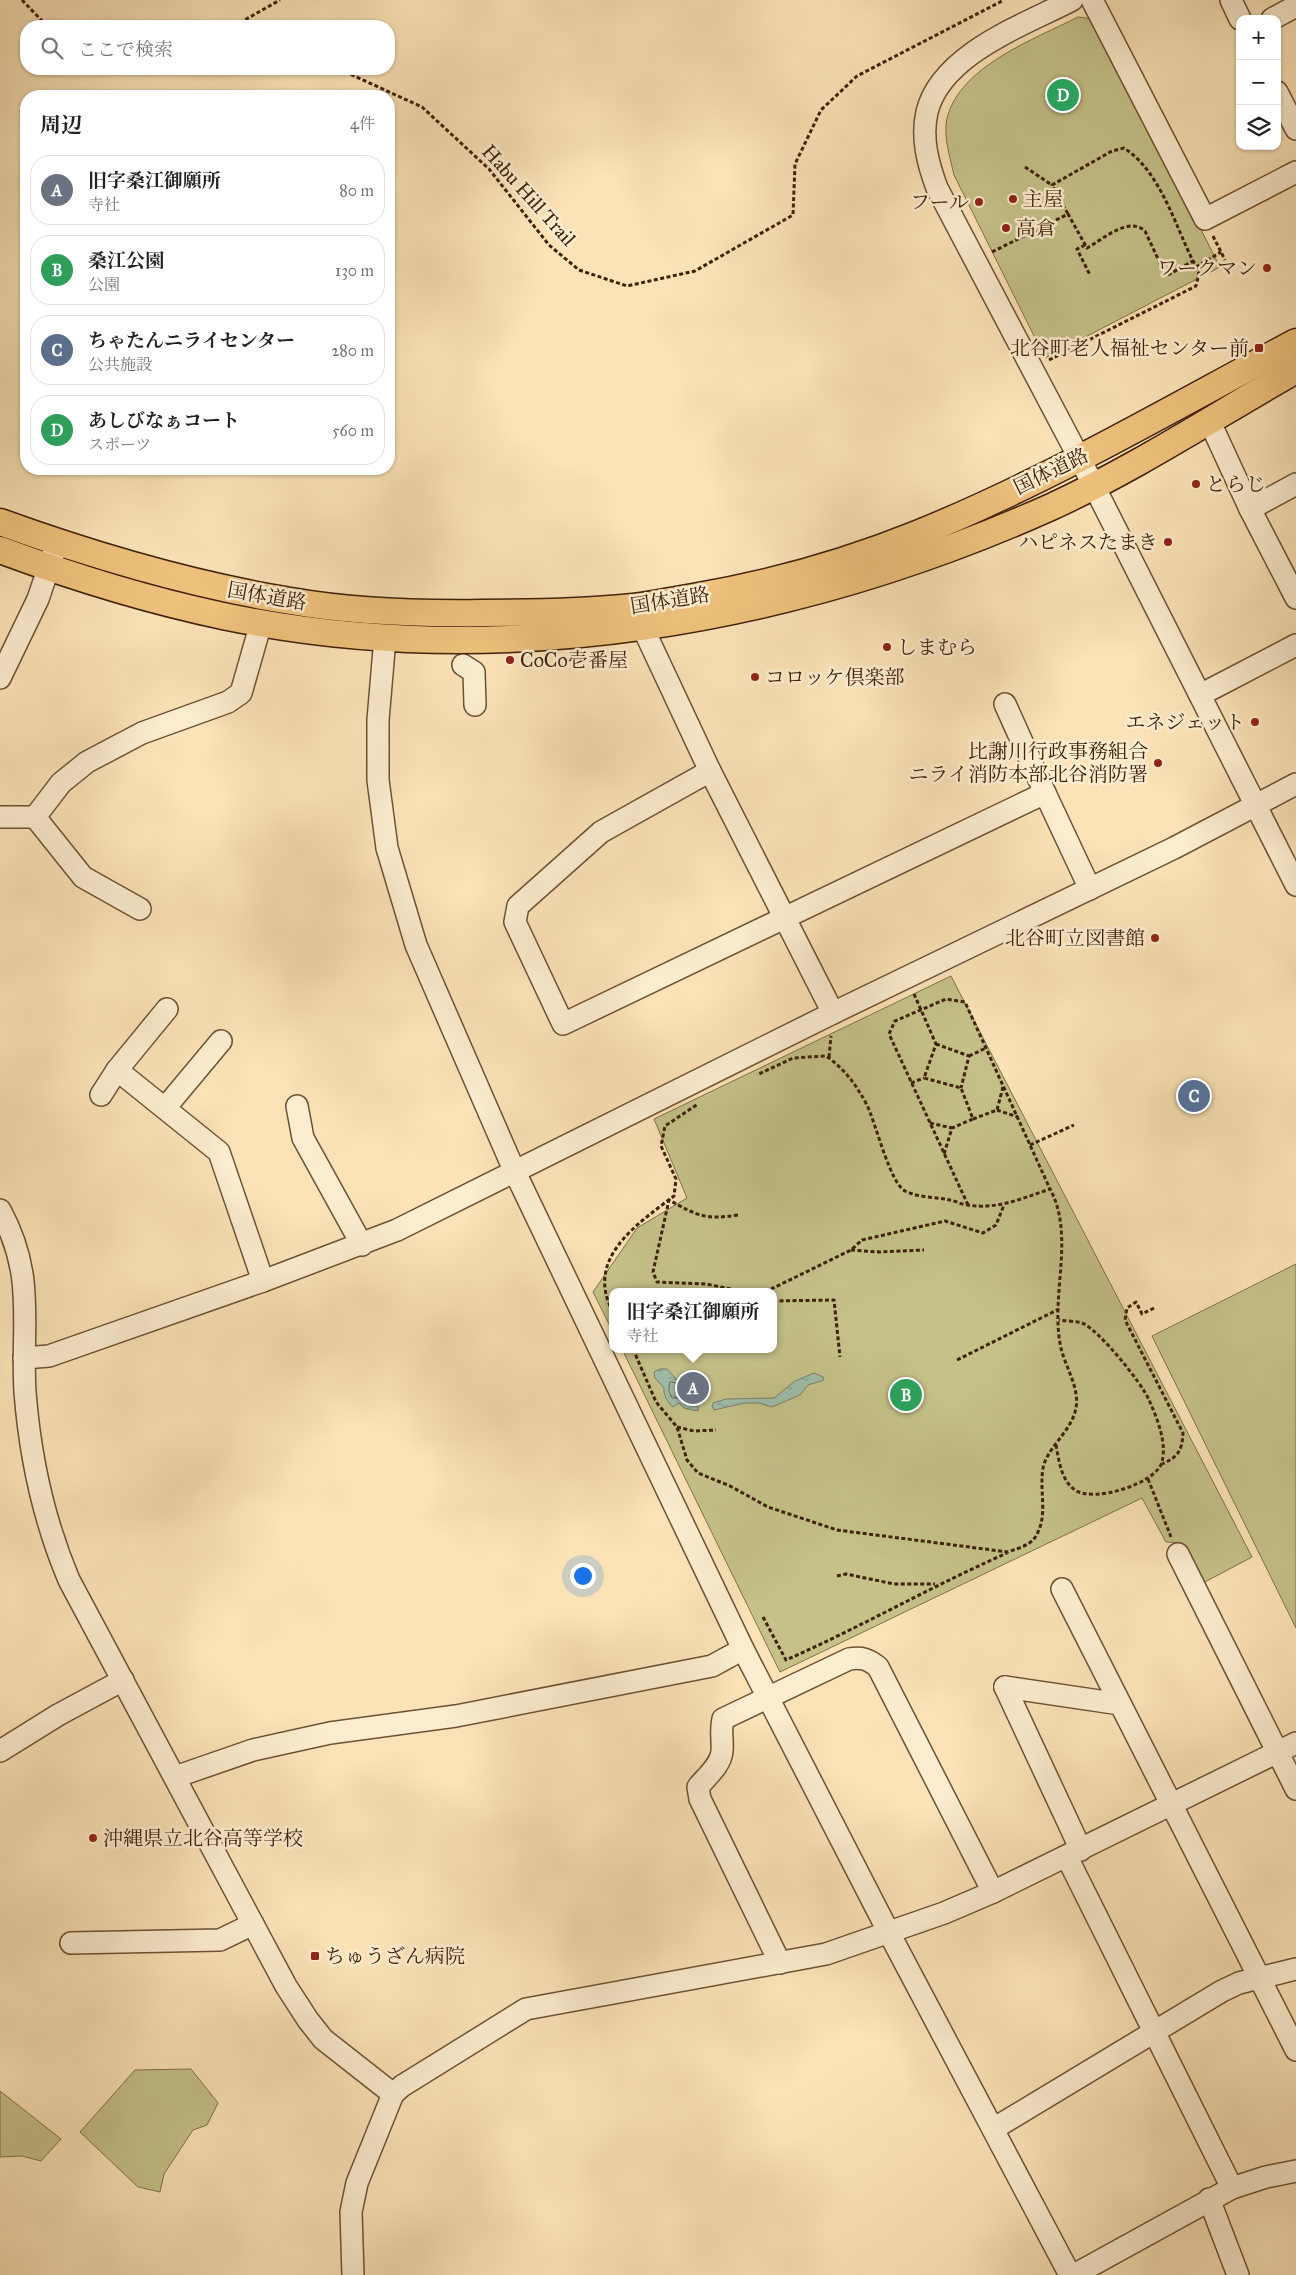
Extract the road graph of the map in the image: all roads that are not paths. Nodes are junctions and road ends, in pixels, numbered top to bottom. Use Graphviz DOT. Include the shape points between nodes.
graph roads {
  1 [pos="1072,0"];
  2 [pos="1092,0"];
  3 [pos="1231,0"];
  4 [pos="1296,6"];
  5 [pos="1238,15"];
  6 [pos="1279,15"];
  7 [pos="1281,99"];
  8 [pos="1295,123"];
  9 [pos="1296,172"];
  10 [pos="1296,342"];
  11 [pos="1296,370"];
  12 [pos="1209,420"];
  13 [pos="1080,458"];
  14 [pos="1296,484"];
  15 [pos="1094,486"];
  16 [pos="1250,509"];
  17 [pos="0,522"];
  18 [pos="57,542"];
  19 [pos="0,550"];
  20 [pos="49,568"];
  21 [pos="1296,598"];
  22 [pos="261,622"];
  23 [pos="643,628"];
  24 [pos="385,638"];
  25 [pos="1296,645"];
  26 [pos="463,665"];
  27 [pos="0,678"];
  28 [pos="1200,694"];
  29 [pos="1005,704"];
  30 [pos="475,705"];
  31 [pos="710,771"];
  32 [pos="1296,784"];
  33 [pos="1044,793"];
  34 [pos="1255,804"];
  35 [pos="0,816"];
  36 [pos="35,816"];
  37 [pos="1296,885"];
  38 [pos="1090,890"];
  39 [pos="140,909"];
  40 [pos="783,918"];
  41 [pos="167,1009"];
  42 [pos="832,1021"];
  43 [pos="221,1041"];
  44 [pos="117,1070"];
  45 [pos="101,1095"];
  46 [pos="297,1106"];
  47 [pos="165,1108"];
  48 [pos="514,1170"];
  49 [pos="0,1210"];
  50 [pos="362,1245"];
  51 [pos="263,1281"];
  52 [pos="24,1358"];
  53 [pos="1178,1554"];
  54 [pos="1062,1589"];
  55 [pos="743,1649"];
  56 [pos="123,1680"];
  57 [pos="769,1696"];
  58 [pos="1120,1704"];
  59 [pos="1287,1747"];
  60 [pos="0,1751"];
  61 [pos="175,1777"];
  62 [pos="1296,1789"];
  63 [pos="1172,1806"];
  64 [pos="1074,1854"];
  65 [pos="993,1892"];
  66 [pos="253,1924"];
  67 [pos="888,1931"];
  68 [pos="70,1942"];
  69 [pos="780,1963"];
  70 [pos="1296,1969"];
  71 [pos="1259,1977"];
  72 [pos="1154,2032"];
  73 [pos="1296,2050"];
  74 [pos="393,2094"];
  75 [pos="993,2129"];
  76 [pos="1296,2171"];
  77 [pos="1232,2188"];
  78 [pos="1209,2199"];
  79 [pos="352,2275"];
  80 [pos="1070,2275"];
  81 [pos="1074,2275"];
  82 [pos="1238,2275"];
  1 -- 13 [label="street" via="979,48 949,73 927,112 926,149 936,188"];
  2 -- 9 [label="street" via="1205,219"];
  3 -- 5 [label="street"];
  4 -- 6 [label="street"];
  7 -- 8 [label="street"];
  10 -- 13 [label="main road, 国体道路"];
  11 -- 12 [label="main road, 国体道路"];
  12 -- 15 [label="main road, 国体道路"];
  12 -- 16 [label="street"];
  13 -- 15 [label="street"];
  13 -- 18 [label="main road, 国体道路" via="918,534 846,560 734,590 634,607 457,614 388,612 302,603 211,586"];
  14 -- 16 [label="street"];
  15 -- 23 [label="main road, 国体道路" via="939,553 848,582 737,612"];
  15 -- 28 [label="street"];
  16 -- 21 [label="street"];
  17 -- 18 [label="main road, 国体道路"];
  18 -- 20 [label="street"];
  19 -- 20 [label="main road, 国体道路"];
  20 -- 22 [label="main road, 国体道路" via="175,605"];
  20 -- 27 [label="street" via="38,599"];
  22 -- 24 [label="main road, 国体道路"];
  22 -- 36 [label="street" via="241,693 228,702 142,732 87,762 61,784"];
  23 -- 24 [label="main road, 国体道路" via="461,640"];
  23 -- 31 [label="street"];
  24 -- 48 [label="street" via="377,751 387,848 416,945"];
  25 -- 28 [label="street"];
  26 -- 30 [label="street" via="474,672"];
  28 -- 34 [label="street"];
  29 -- 33 [label="street"];
  31 -- 40 [label="street"];
  31 -- 40 [label="street" via="601,832 518,906 515,922 563,1024"];
  32 -- 34 [label="street"];
  33 -- 38 [label="street"];
  33 -- 40 [label="street"];
  34 -- 37 [label="street"];
  34 -- 38 [label="street"];
  35 -- 36 [label="street"];
  36 -- 39 [label="street" via="83,877"];
  38 -- 42 [label="street"];
  40 -- 42 [label="street"];
  41 -- 44 [label="street"];
  42 -- 48 [label="street"];
  43 -- 47 [label="street"];
  44 -- 45 [label="street"];
  44 -- 47 [label="street"];
  46 -- 50 [label="street" via="303,1138"];
  47 -- 51 [label="street" via="219,1152"];
  48 -- 50 [label="street"];
  48 -- 55 [label="street"];
  49 -- 52 [label="street" via="11,1231 24,1278"];
  50 -- 51 [label="street"];
  51 -- 52 [label="street" via="49,1356"];
  52 -- 56 [label="street" via="32,1453 49,1528 69,1580"];
  53 -- 59 [label="street"];
  54 -- 58 [label="street"];
  55 -- 57 [label="street"];
  55 -- 61 [label="street" via="712,1666 456,1716 330,1733 253,1750"];
  56 -- 60 [label="street"];
  56 -- 61 [label="street"];
  57 -- 65 [label="street" via="849,1659 860,1657 870,1660 878,1667"];
  57 -- 67 [label="street"];
  57 -- 69 [label="street" via="723,1720 720,1733 722,1751 718,1764 698,1786 700,1799"];
  58 -- 63 [label="street"];
  58 -- 64 [label="street" via="1005,1687"];
  59 -- 62 [label="street"];
  59 -- 63 [label="street"];
  61 -- 66 [label="street"];
  63 -- 64 [label="street"];
  63 -- 71 [label="street"];
  64 -- 65 [label="street"];
  64 -- 72 [label="street"];
  65 -- 67 [label="street" via="944,1913"];
  66 -- 68 [label="street" via="220,1940"];
  66 -- 74 [label="street" via="286,1986 313,2026 339,2053"];
  67 -- 69 [label="street" via="826,1954"];
  67 -- 75 [label="street"];
  69 -- 74 [label="street" via="526,2009"];
  70 -- 71 [label="street"];
  71 -- 72 [label="street" via="1222,1991"];
  71 -- 73 [label="street"];
  72 -- 75 [label="street"];
  72 -- 77 [label="street"];
  74 -- 79 [label="street" via="357,2183 351,2212"];
  75 -- 80 [label="street"];
  76 -- 77 [label="street"];
  77 -- 78 [label="street"];
  78 -- 81 [label="street"];
  78 -- 82 [label="street"];
}
